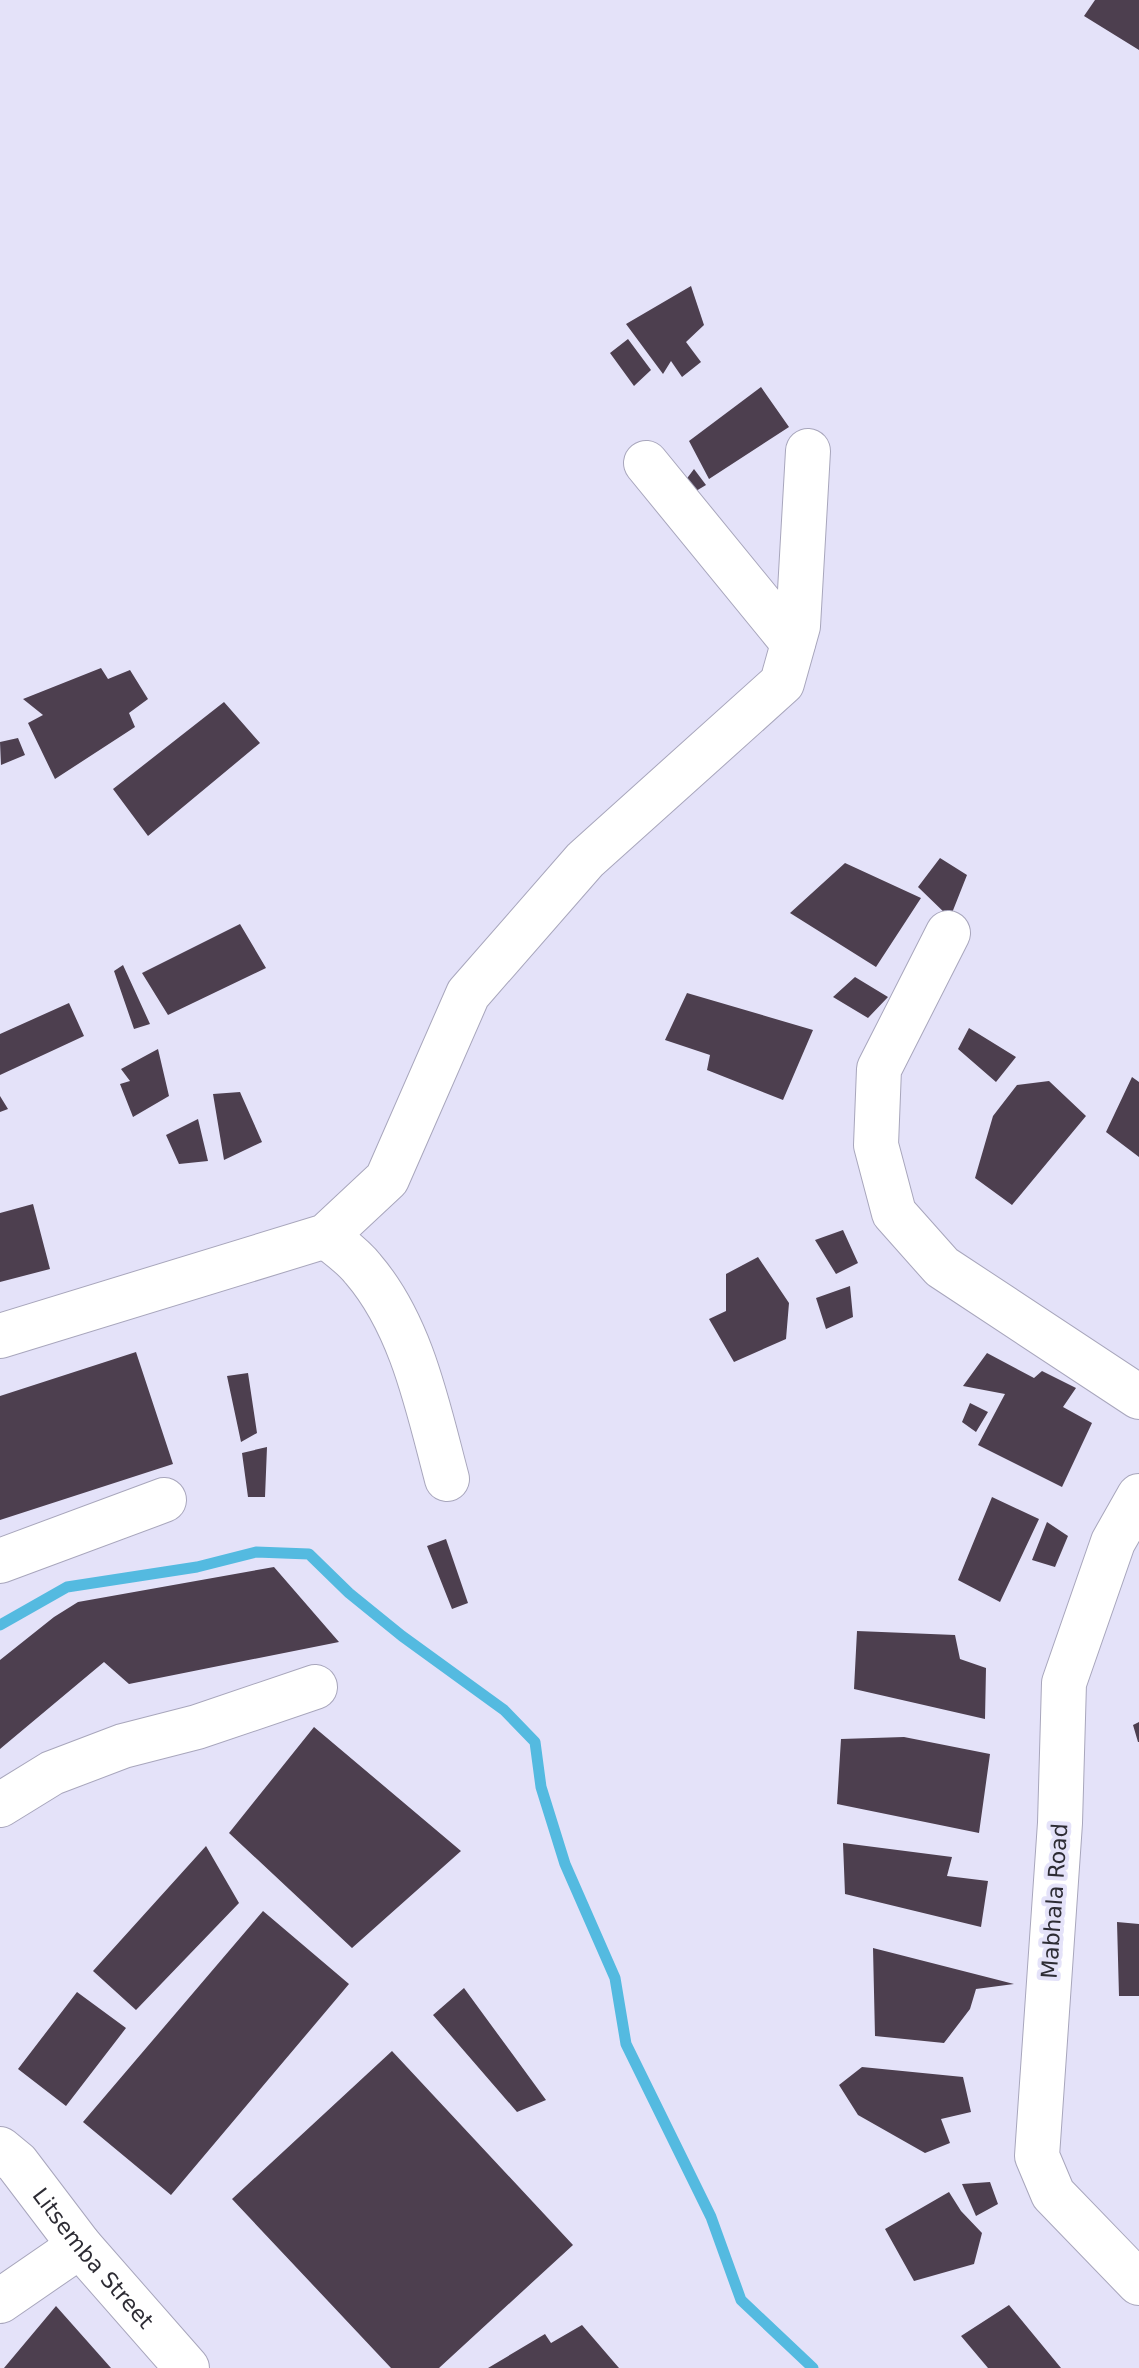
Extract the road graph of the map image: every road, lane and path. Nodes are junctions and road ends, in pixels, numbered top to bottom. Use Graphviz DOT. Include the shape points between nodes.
graph roads {
  1 [pos="808,451"];
  2 [pos="646,463"];
  3 [pos="721,510"];
  4 [pos="796,623"];
  5 [pos="948,933"];
  6 [pos="326,1236"];
  7 [pos="0,1336"];
  8 [pos="1139,1397"];
  9 [pos="447,1479"];
  10 [pos="1139,1496"];
  11 [pos="164,1500"];
  12 [pos="0,1561"];
  13 [pos="315,1687"];
  14 [pos="0,1805"];
  15 [pos="0,2149"];
  16 [pos="80,2246"];
  17 [pos="1139,2283"];
  18 [pos="0,2301"];
  19 [pos="187,2368"];
  1 -- 4 [label="street"];
  2 -- 4 [label="street"];
  3 -- 4 [label="street"];
  4 -- 6 [label="street" via="782,683 585,860 468,994 387,1179"];
  5 -- 8 [label="street" via="879,1069 876,1145 894,1213 942,1267"];
  6 -- 7 [label="street"];
  6 -- 9 [label="street" via="363,1268 394,1318 422,1385"];
  10 -- 17 [label="street, Mabhala Road" via="1113,1542 1064,1683 1037,2156 1053,2194"];
  11 -- 12 [label="street"];
  13 -- 14 [label="street" via="123,1746 52,1773"];
  15 -- 16 [label="street, Litsemba Street" via="17,2163"];
  16 -- 18 [label="street"];
  16 -- 19 [label="street, Litsemba Street"];
}
